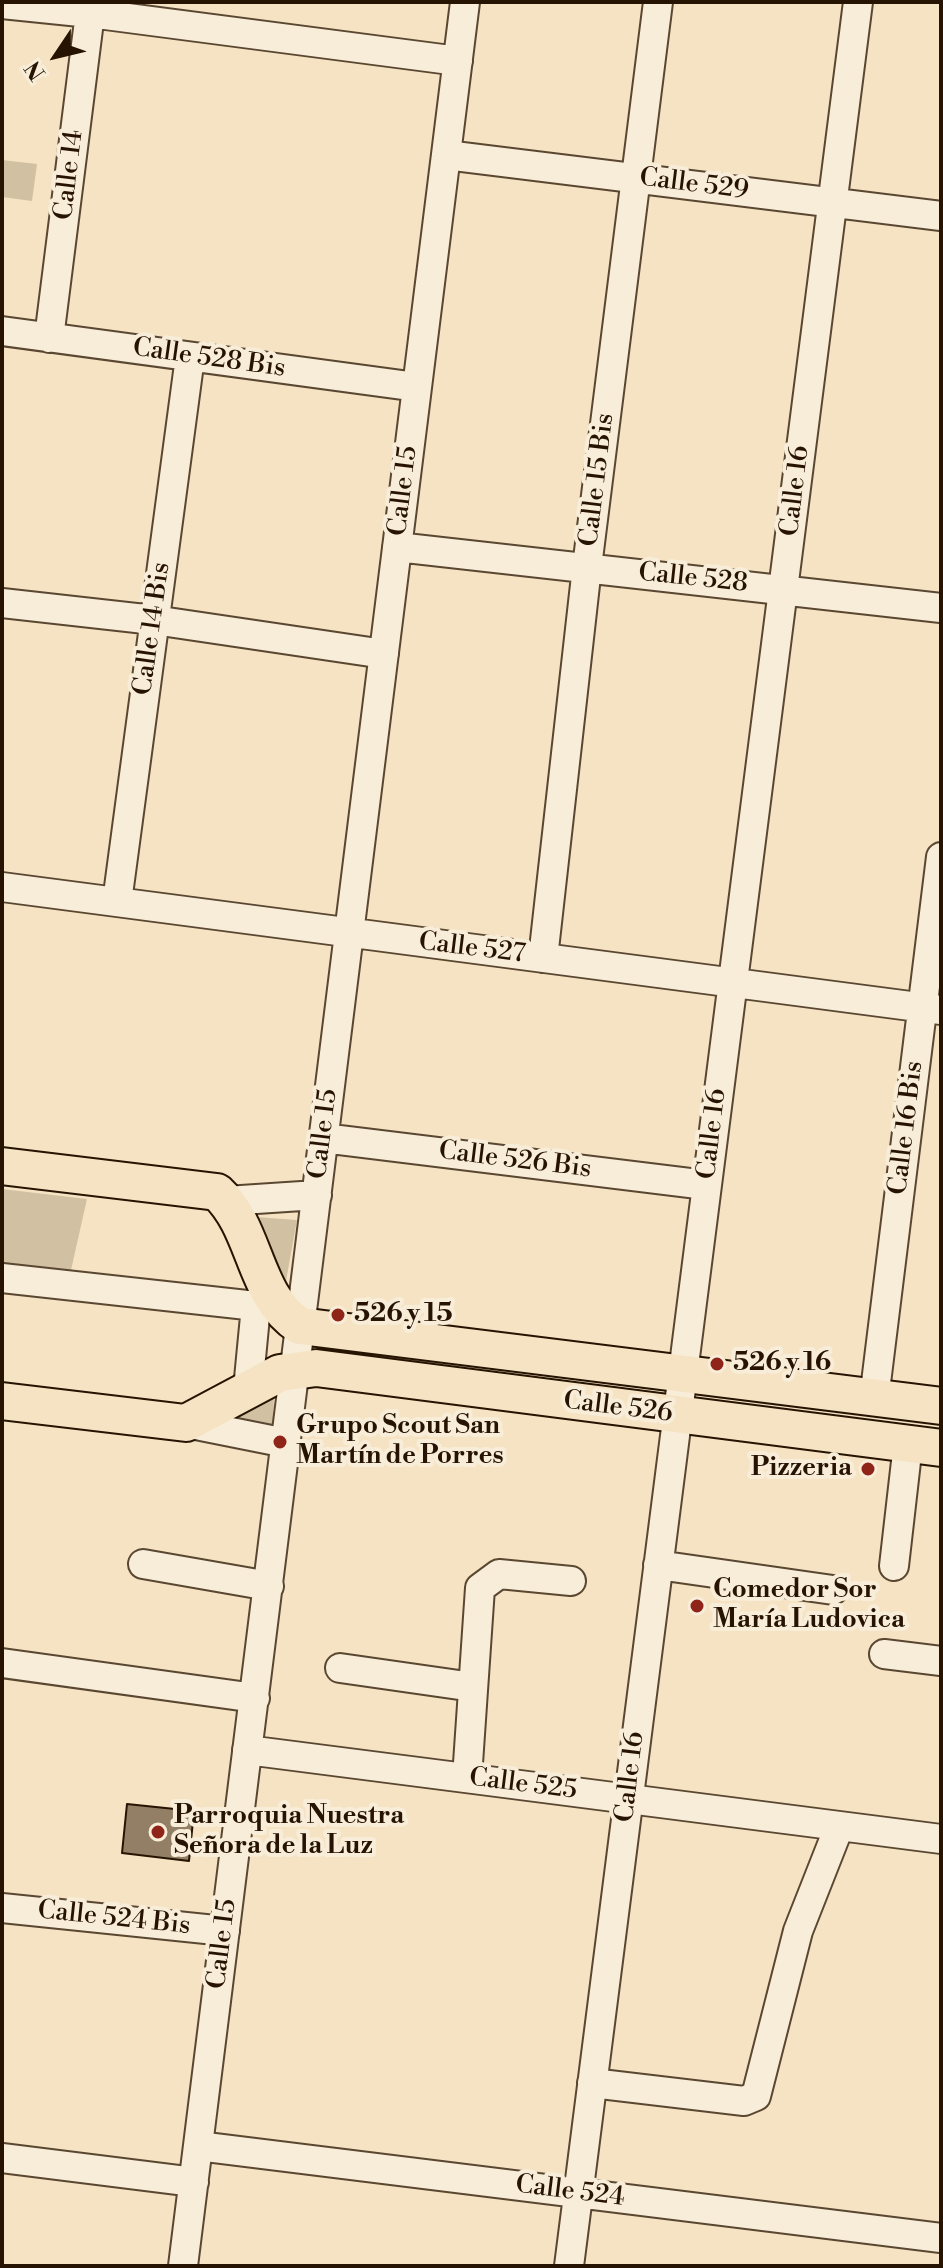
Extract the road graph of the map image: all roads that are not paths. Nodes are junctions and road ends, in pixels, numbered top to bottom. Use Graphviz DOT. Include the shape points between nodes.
graph roads {
  1 [pos="465,2"];
  2 [pos="658,2"];
  3 [pos="858,2"];
  4 [pos="2,4"];
  5 [pos="90,13"];
  6 [pos="458,61"];
  7 [pos="446,155"];
  8 [pos="637,178"];
  9 [pos="833,203"];
  10 [pos="941,216"];
  11 [pos="2,331"];
  12 [pos="49,338"];
  13 [pos="190,357"];
  14 [pos="417,387"];
  15 [pos="397,547"];
  16 [pos="587,567"];
  17 [pos="784,588"];
  18 [pos="2,603"];
  19 [pos="941,608"];
  20 [pos="154,620"];
  21 [pos="384,654"];
  22 [pos="941,857"];
  23 [pos="2,887"];
  24 [pos="117,902"];
  25 [pos="349,933"];
  26 [pos="543,958"];
  27 [pos="733,983"];
  28 [pos="931,1009"];
  29 [pos="323,1138"];
  30 [pos="2,1166"];
  31 [pos="706,1185"];
  32 [pos="317,1195"];
  33 [pos="226,1201"];
  34 [pos="2,1278"];
  35 [pos="264,1300"];
  36 [pos="300,1326"];
  37 [pos="295,1371"];
  38 [pos="683,1375"];
  39 [pos="248,1389"];
  40 [pos="874,1399"];
  41 [pos="2,1401"];
  42 [pos="941,1406"];
  43 [pos="678,1416"];
  44 [pos="186,1423"];
  45 [pos="286,1443"];
  46 [pos="924,1446"];
  47 [pos="143,1564"];
  48 [pos="658,1565"];
  49 [pos="894,1566"];
  50 [pos="571,1581"];
  51 [pos="269,1586"];
  52 [pos="833,1590"];
  53 [pos="884,1654"];
  54 [pos="941,1661"];
  55 [pos="2,1663"];
  56 [pos="340,1668"];
  57 [pos="473,1687"];
  58 [pos="255,1698"];
  59 [pos="247,1750"];
  60 [pos="467,1778"];
  61 [pos="629,1798"];
  62 [pos="839,1827"];
  63 [pos="941,1839"];
  64 [pos="2,1908"];
  65 [pos="225,1931"];
  66 [pos="592,2083"];
  67 [pos="198,2146"];
  68 [pos="2,2158"];
  69 [pos="194,2182"];
  70 [pos="578,2193"];
  71 [pos="941,2238"];
  72 [pos="183,2266"];
  73 [pos="569,2266"];
  1 -- 6 [label="street, Calle 15"];
  2 -- 8 [label="street, Calle 15 Bis"];
  3 -- 9 [label="street, Calle 16"];
  4 -- 5 [label="street"];
  5 -- 6 [label="street"];
  5 -- 12 [label="street, Calle 14"];
  6 -- 7 [label="street, Calle 15"];
  7 -- 8 [label="street, Calle 529"];
  7 -- 14 [label="street, Calle 15"];
  8 -- 9 [label="street, Calle 529"];
  8 -- 16 [label="street, Calle 15 Bis"];
  9 -- 10 [label="street, Calle 529"];
  9 -- 17 [label="street, Calle 16"];
  11 -- 12 [label="street, Calle 528 Bis"];
  12 -- 13 [label="street, Calle 528 Bis"];
  13 -- 14 [label="street, Calle 528 Bis"];
  13 -- 20 [label="street, Calle 14 Bis"];
  14 -- 15 [label="street, Calle 15"];
  15 -- 16 [label="street, Calle 528"];
  15 -- 21 [label="street, Calle 15"];
  16 -- 17 [label="street, Calle 528"];
  16 -- 26 [label="street, Calle 15 Bis"];
  17 -- 19 [label="street, Calle 528"];
  17 -- 27 [label="street, Calle 16"];
  18 -- 20 [label="street"];
  20 -- 21 [label="street"];
  20 -- 24 [label="street, Calle 14 Bis"];
  21 -- 25 [label="street, Calle 15"];
  22 -- 28 [label="street, Calle 16 Bis"];
  23 -- 24 [label="street, Calle 527"];
  24 -- 25 [label="street, Calle 527"];
  25 -- 26 [label="street, Calle 527"];
  25 -- 29 [label="street, Calle 15"];
  26 -- 27 [label="street, Calle 527"];
  27 -- 28 [label="street, Calle 527"];
  27 -- 31 [label="street, Calle 16"];
  28 -- 40 [label="street, Calle 16 Bis"];
  29 -- 31 [label="street, Calle 526 Bis"];
  29 -- 32 [label="street, Calle 15"];
  30 -- 33 [label="main road" via="207,1190"];
  31 -- 38 [label="street, Calle 16"];
  32 -- 33 [label="street"];
  32 -- 36 [label="street, Calle 15"];
  33 -- 35 [label="main road" via="241,1224"];
  34 -- 35 [label="street"];
  35 -- 36 [label="main road"];
  35 -- 39 [label="street"];
  36 -- 37 [label="street, Calle 15"];
  36 -- 38 [label="main road, Calle 526"];
  37 -- 39 [label="main road, Calle 526"];
  37 -- 43 [label="main road, Calle 526" via="316,1368"];
  37 -- 45 [label="street, Calle 15"];
  38 -- 40 [label="main road, Calle 526"];
  38 -- 43 [label="street, Calle 16"];
  39 -- 44 [label="main road, Calle 526"];
  40 -- 42 [label="main road, Calle 526"];
  41 -- 44 [label="main road"];
  43 -- 46 [label="main road, Calle 526"];
  43 -- 48 [label="street, Calle 16"];
  44 -- 45 [label="street"];
  45 -- 51 [label="street, Calle 15"];
  46 -- 49 [label="street"];
  47 -- 51 [label="street"];
  48 -- 52 [label="street"];
  48 -- 61 [label="street, Calle 16"];
  50 -- 57 [label="street" via="499,1574 480,1588"];
  51 -- 58 [label="street, Calle 15"];
  53 -- 54 [label="street"];
  55 -- 58 [label="street"];
  56 -- 57 [label="street"];
  57 -- 60 [label="street"];
  58 -- 59 [label="street, Calle 15"];
  59 -- 60 [label="street, Calle 525"];
  59 -- 65 [label="street, Calle 15"];
  60 -- 61 [label="street, Calle 525"];
  61 -- 62 [label="street, Calle 525"];
  61 -- 66 [label="street, Calle 16"];
  62 -- 63 [label="street, Calle 525"];
  62 -- 66 [label="street" via="798,1931 756,2096 744,2101"];
  64 -- 65 [label="street, Calle 524 Bis"];
  65 -- 67 [label="street, Calle 15"];
  66 -- 70 [label="street, Calle 16"];
  67 -- 69 [label="street, Calle 15"];
  67 -- 70 [label="street, Calle 524"];
  68 -- 69 [label="street"];
  69 -- 72 [label="street, Calle 15"];
  70 -- 71 [label="street, Calle 524"];
  70 -- 73 [label="street, Calle 16"];
}
